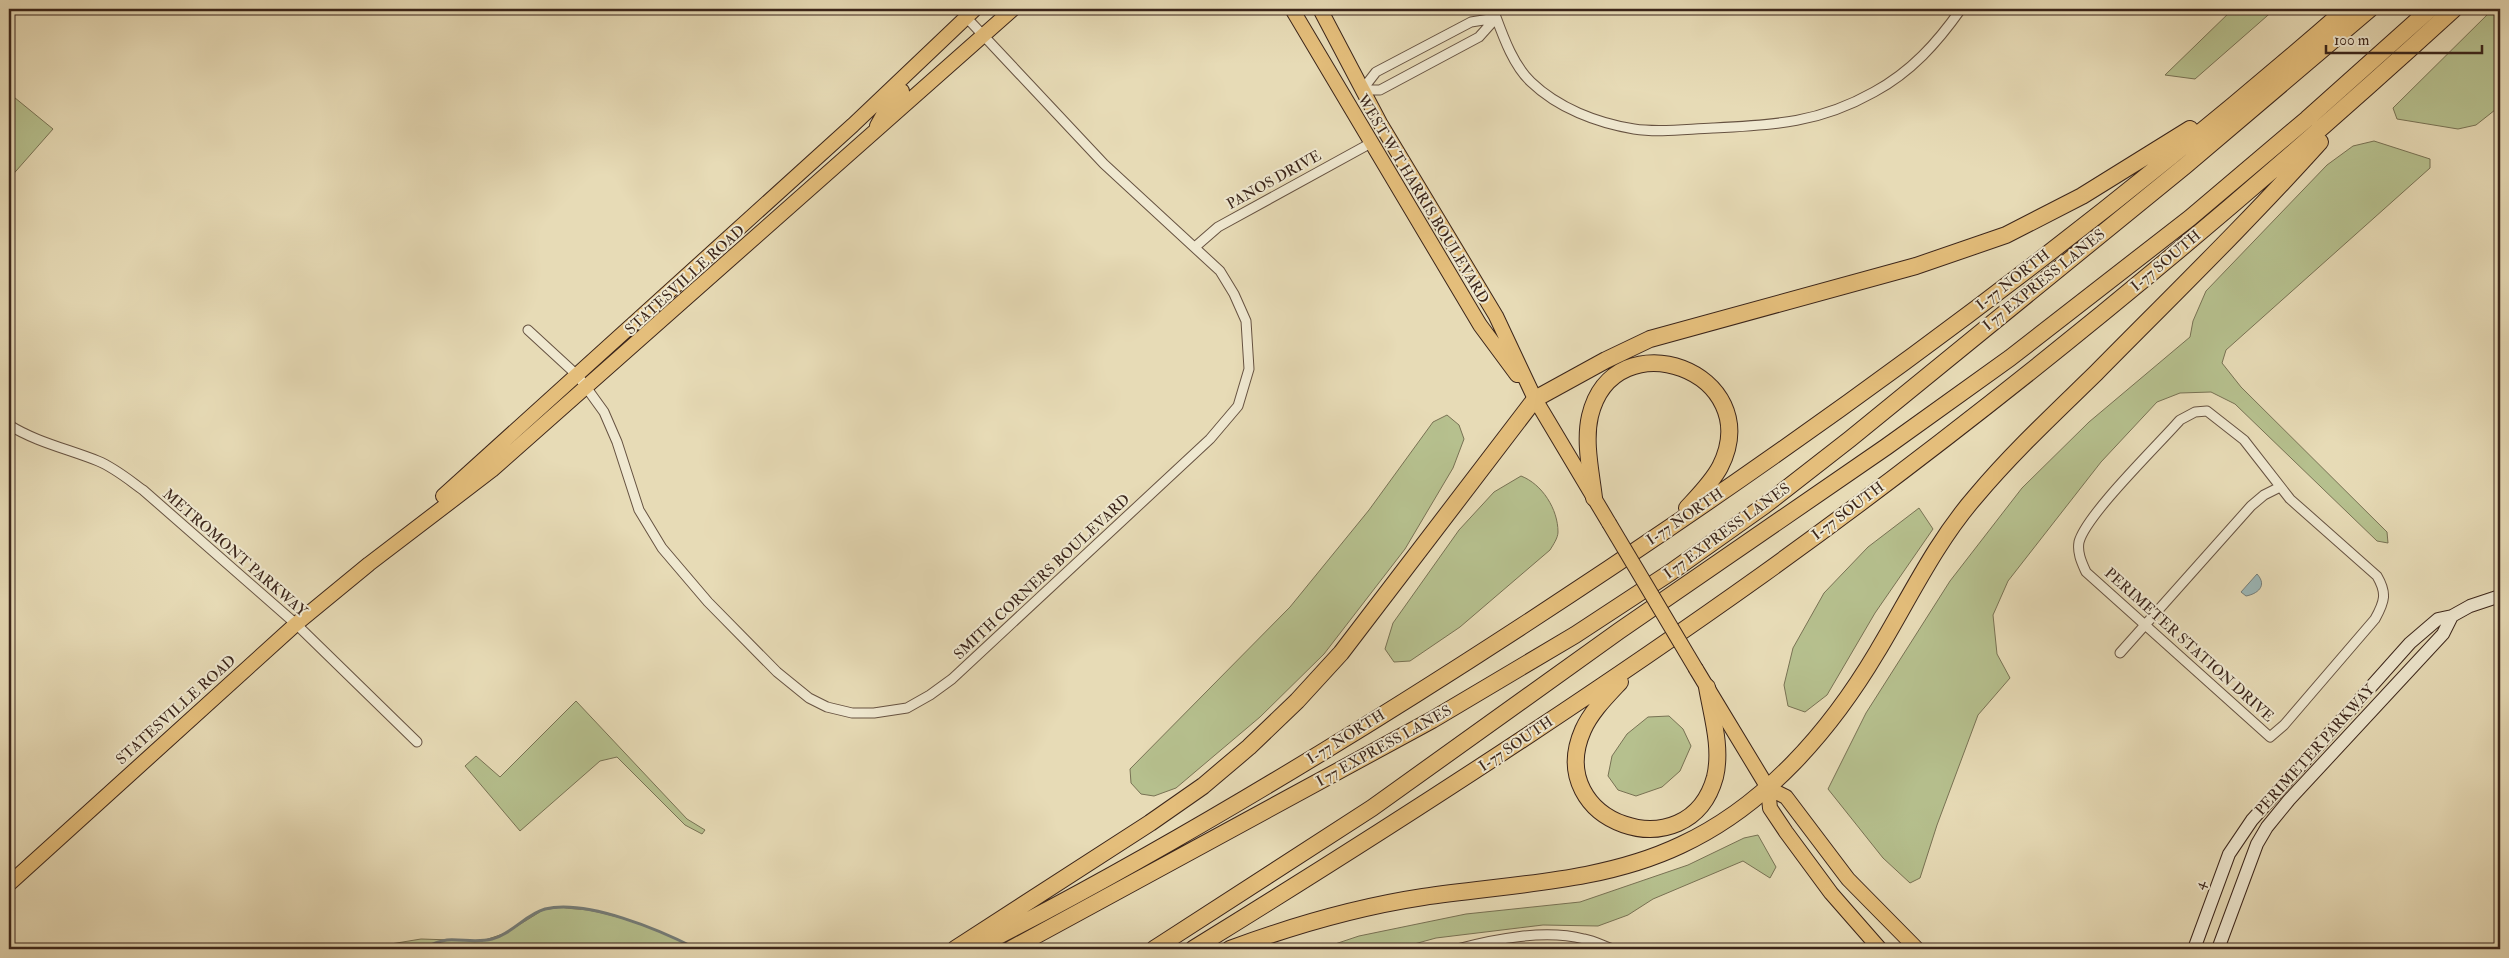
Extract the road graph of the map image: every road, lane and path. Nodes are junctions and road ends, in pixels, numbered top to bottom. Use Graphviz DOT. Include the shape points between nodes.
graph roads {
  1 [pos="1013,9"];
  2 [pos="1292,9"];
  3 [pos="1320,9"];
  4 [pos="1493,9"];
  5 [pos="1960,9"];
  6 [pos="2346,9"];
  7 [pos="2370,9"];
  8 [pos="2430,9"];
  9 [pos="2454,9"];
  10 [pos="971,13"];
  11 [pos="1496,18"];
  12 [pos="984,35"];
  13 [pos="906,75"];
  14 [pos="2373,83"];
  15 [pos="1362,90"];
  16 [pos="2251,90"];
  17 [pos="876,103"];
  18 [pos="871,136"];
  19 [pos="1371,143"];
  20 [pos="854,152"];
  21 [pos="1195,248"];
  22 [pos="528,330"];
  23 [pos="578,376"];
  24 [pos="588,387"];
  25 [pos="1535,399"];
  26 [pos="9,425"];
  27 [pos="2280,487"];
  28 [pos="1594,498"];
  29 [pos="1667,530"];
  30 [pos="369,564"];
  31 [pos="2500,596"];
  32 [pos="2452,616"];
  33 [pos="296,624"];
  34 [pos="2145,625"];
  35 [pos="2120,653"];
  36 [pos="1640,660"];
  37 [pos="1707,687"];
  38 [pos="417,742"];
  39 [pos="1768,788"];
  40 [pos="2224,865"];
  41 [pos="9,884"];
  42 [pos="955,949"];
  43 [pos="973,949"];
  44 [pos="1011,949"];
  45 [pos="1154,949"];
  46 [pos="1193,949"];
  47 [pos="1230,949"];
  48 [pos="1457,949"];
  49 [pos="1613,949"];
  50 [pos="1880,949"];
  51 [pos="1917,949"];
  52 [pos="2194,949"];
  53 [pos="2218,949"];
  1 -- 12 [label="main road, STATESVILLE ROAD"];
  2 -- 19 [label="main road, WEST W T HARRIS BOULEVARD"];
  3 -- 15 [label="main road, WEST W T HARRIS BOULEVARD"];
  4 -- 11 [label="street"];
  5 -- 11 [label="street" via="1944,34 1923,57 1876,91 1848,106 1799,122 1776,125 1657,130 1634,129 1586,115 1544,93 1518,66"];
  6 -- 16 [label="highway, I-77 NORTH"];
  7 -- 44 [label="highway, I 77 EXPRESS LANES" via="2200,153 1850,439 1678,567 1575,635 1471,697"];
  8 -- 45 [label="highway, I 77 EXPRESS LANES" via="2197,212 2002,364 1619,631 1388,797"];
  9 -- 14 [label="highway, I-77 SOUTH"];
  10 -- 12 [label="street, SMITH CORNERS BOULEVARD"];
  10 -- 13 [label="main road, STATESVILLE ROAD"];
  11 -- 15 [label="street" via="1471,22 1394,63 1372,75"];
  11 -- 15 [label="street" via="1479,37 1380,90"];
  12 -- 18 [label="main road, STATESVILLE ROAD"];
  12 -- 21 [label="street, SMITH CORNERS BOULEVARD" via="1104,164"];
  13 -- 17 [label="main road, STATESVILLE ROAD"];
  13 -- 18 [label="main road" via="908,85 891,102"];
  14 -- 36 [label="highway, I-77 SOUTH" via="2208,226 2024,376 1841,516"];
  14 -- 39 [label="highway" via="2263,204 1978,494 1938,546 1850,694 1818,735"];
  15 -- 25 [label="main road, WEST W T HARRIS BOULEVARD" via="1496,316"];
  16 -- 25 [label="highway" via="2108,181 2006,235 1916,266 1650,339"];
  16 -- 29 [label="highway, I-77 NORTH" via="1945,332"];
  17 -- 20 [label="main road" via="869,120 849,140"];
  17 -- 23 [label="main road, STATESVILLE ROAD"];
  18 -- 20 [label="main road, STATESVILLE ROAD"];
  19 -- 21 [label="street, PANOS DRIVE" via="1218,227"];
  19 -- 25 [label="main road, WEST W T HARRIS BOULEVARD" via="1480,325"];
  20 -- 24 [label="main road, STATESVILLE ROAD"];
  21 -- 24 [label="street, SMITH CORNERS BOULEVARD" via="1220,271 1246,321 1249,369 1238,406 1210,440 977,656 930,695 907,708 874,714 827,707 809,698 770,666 708,602 662,548 639,510 617,442"];
  22 -- 23 [label="street, SMITH CORNERS BOULEVARD"];
  23 -- 24 [label="street, SMITH CORNERS BOULEVARD"];
  23 -- 30 [label="main road, STATESVILLE ROAD"];
  24 -- 30 [label="main road, STATESVILLE ROAD" via="492,470"];
  25 -- 28 [label="main road, WEST W T HARRIS BOULEVARD"];
  25 -- 42 [label="highway" via="1341,653 1262,735 1203,786"];
  26 -- 33 [label="street, METROMONT PARKWAY" via="37,440 118,471"];
  27 -- 34 [label="street" via="2251,506"];
  27 -- 34 [label="street, PERIMETER STATION DRIVE" via="2244,440 2207,411 2195,412 2180,420 2092,518 2079,544 2086,572"];
  27 -- 34 [label="street, PERIMETER STATION DRIVE" via="2377,576 2384,589 2385,601 2349,652 2284,725 2270,737"];
  28 -- 29 [label="highway" via="1588,437 1590,416 1598,397 1611,380 1637,365 1666,362 1684,368 1700,376 1718,395 1727,418 1728,436 1725,455 1716,475"];
  28 -- 37 [label="main road, WEST W T HARRIS BOULEVARD, bridge"];
  29 -- 43 [label="highway, I-77 NORTH" via="1313,757 1141,859"];
  30 -- 33 [label="main road, STATESVILLE ROAD"];
  31 -- 32 [label="street, PERIMETER PARKWAY"];
  32 -- 40 [label="street, PERIMETER PARKWAY" via="2438,619 2410,643 2262,807"];
  32 -- 53 [label="street, PERIMETER PARKWAY" via="2443,634 2267,827 2245,872"];
  33 -- 38 [label="street, METROMONT PARKWAY"];
  33 -- 41 [label="main road, STATESVILLE ROAD"];
  34 -- 35 [label="street"];
  36 -- 37 [label="highway" via="1592,716 1583,730 1577,751 1577,770 1583,790 1594,806 1616,823 1643,830 1663,828 1684,819 1706,796 1715,777 1718,754"];
  36 -- 46 [label="highway, I-77 SOUTH" via="1451,788"];
  37 -- 39 [label="main road, WEST W T HARRIS BOULEVARD"];
  39 -- 47 [label="highway" via="1747,807 1684,844 1621,867 1399,901 1313,922"];
  39 -- 50 [label="main road, WEST W T HARRIS BOULEVARD" via="1770,808 1808,862"];
  39 -- 51 [label="main road, WEST W T HARRIS BOULEVARD" via="1786,797 1848,879"];
  40 -- 52 [label="street, 4"];
  48 -- 49 [label="street" via="1484,942 1542,935 1583,938"];
}
